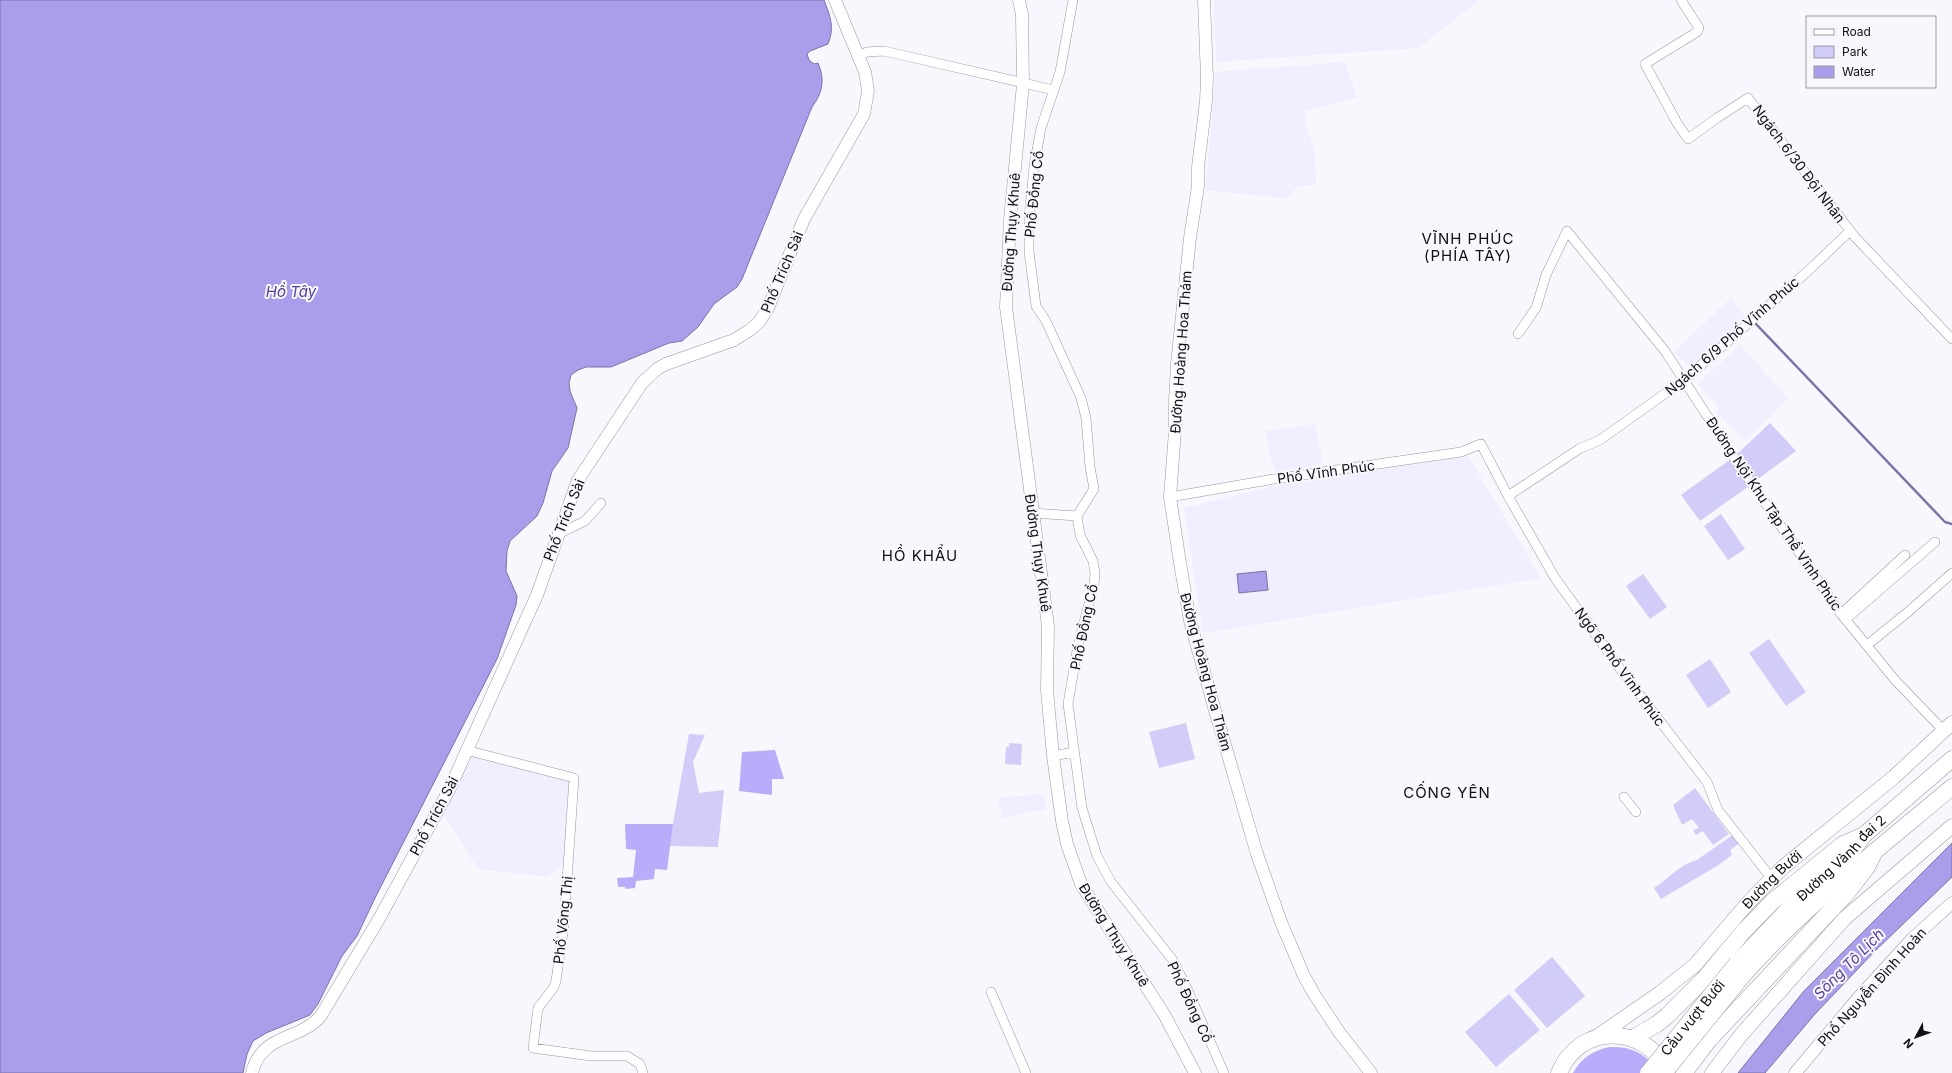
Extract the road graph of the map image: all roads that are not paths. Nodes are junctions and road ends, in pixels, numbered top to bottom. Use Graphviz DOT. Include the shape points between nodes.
graph roads {
  1 [pos="836,0"];
  2 [pos="1019,0"];
  3 [pos="1073,0"];
  4 [pos="1204,0"];
  5 [pos="1681,0"];
  6 [pos="859,56"];
  7 [pos="1023,84"];
  8 [pos="1054,90"];
  9 [pos="1850,231"];
  10 [pos="1518,334"];
  11 [pos="1952,339"];
  12 [pos="1684,380"];
  13 [pos="1481,444"];
  14 [pos="1508,496"];
  15 [pos="1170,497"];
  16 [pos="601,503"];
  17 [pos="1032,513"];
  18 [pos="1077,516"];
  19 [pos="558,534"];
  20 [pos="1935,542"];
  21 [pos="1905,555"];
  22 [pos="1952,573"];
  23 [pos="1843,616"];
  24 [pos="1867,645"];
  25 [pos="1948,727"];
  26 [pos="466,750"];
  27 [pos="1074,752"];
  28 [pos="1053,756"];
  29 [pos="1952,759"];
  30 [pos="1952,787"];
  31 [pos="1624,797"];
  32 [pos="1636,812"];
  33 [pos="1952,826"];
  34 [pos="1864,835"];
  35 [pos="1874,853"];
  36 [pos="1772,879"];
  37 [pos="1952,903"];
  38 [pos="1741,968"];
  39 [pos="991,992"];
  40 [pos="1594,1038"];
  41 [pos="1633,1038"];
  42 [pos="252,1073"];
  43 [pos="643,1073"];
  44 [pos="1026,1073"];
  45 [pos="1195,1073"];
  46 [pos="1224,1073"];
  47 [pos="1371,1073"];
  48 [pos="1560,1073"];
  49 [pos="1648,1073"];
  50 [pos="1664,1073"];
  51 [pos="1669,1073"];
  52 [pos="1684,1073"];
  53 [pos="1712,1073"];
  54 [pos="1795,1073"];
  1 -- 6 [label="main road, Phố Trích Sài"];
  2 -- 7 [label="main road, Đường Thụy Khuê" via="1022,16"];
  3 -- 8 [label="street, Phố Đồng Cổ" via="1060,72"];
  4 -- 15 [label="main road, Đường Hoàng Hoa Thám" via="1206,101 1177,364"];
  5 -- 9 [label="street, Ngách 6/30 Đội Nhân" via="1699,28 1697,32 1645,64 1688,139 1748,98"];
  6 -- 7 [label="street" via="867,52 884,52"];
  6 -- 19 [label="main road, Phố Trích Sài" via="868,82 864,114 804,219 764,315 750,330 734,340 666,364 648,376 578,480"];
  7 -- 8 [label="street"];
  7 -- 17 [label="main road, Đường Thụy Khuê" via="1010,220 1006,307"];
  8 -- 18 [label="street, Phố Đồng Cổ" via="1043,121 1034,167 1029,217 1029,252 1036,306 1072,375 1086,418 1094,489"];
  9 -- 11 [label="street, Ngách 6/30 Đội Nhân"];
  9 -- 12 [label="street, Ngách 6/9 Phố Vĩnh Phúc"];
  10 -- 12 [label="street, Đường Nội Khu Tập Thể Vĩnh Phúc" via="1536,308 1546,275 1567,231 1652,334"];
  12 -- 14 [label="street, Ngách 6/9 Phố Vĩnh Phúc" via="1600,440 1579,449"];
  12 -- 23 [label="street, Đường Nội Khu Tập Thể Vĩnh Phúc"];
  13 -- 14 [label="street, Ngõ 6 Phố Vĩnh Phúc"];
  13 -- 15 [label="street, Phố Vĩnh Phúc" via="1462,452"];
  14 -- 36 [label="street, Ngõ 6 Phố Vĩnh Phúc" via="1558,581 1629,681 1707,782 1718,810"];
  15 -- 47 [label="main road, Đường Hoàng Hoa Thám" via="1190,621 1270,891 1308,984 1334,1026"];
  16 -- 19 [label="street" via="585,521"];
  17 -- 18 [label="street"];
  17 -- 28 [label="main road, Đường Thụy Khuê" via="1048,626 1047,690"];
  18 -- 27 [label="street, Phố Đồng Cổ" via="1080,535 1093,561 1094,585 1078,645 1068,704"];
  19 -- 26 [label="main road, Phố Trích Sài" via="536,595"];
  20 -- 23 [label="street"];
  21 -- 23 [label="street"];
  22 -- 24 [label="street"];
  23 -- 24 [label="street, Đường Nội Khu Tập Thể Vĩnh Phúc"];
  24 -- 25 [label="street, Đường Nội Khu Tập Thể Vĩnh Phúc" via="1895,680"];
  25 -- 36 [label="main road, Đường Bưởi" via="1894,777 1782,868"];
  26 -- 42 [label="main road, Phố Trích Sài" via="439,809 379,919 327,1006 313,1024 267,1047 255,1063"];
  26 -- 43 [label="street, Phố Võng Thị" via="574,778 564,926 556,981 538,1008 533,1048 591,1056 627,1056 640,1064"];
  27 -- 28 [label="street"];
  27 -- 46 [label="street, Phố Đồng Cổ" via="1082,808 1098,856 1112,882 1172,959"];
  28 -- 45 [label="main road, Đường Thụy Khuê" via="1066,838 1081,884 1165,1016"];
  29 -- 34 [label="highway, Đường Vành đai 2"];
  30 -- 35 [label="highway, Đường Vành đai 2"];
  31 -- 32 [label="street"];
  33 -- 53 [label="main road" via="1845,918 1741,1035"];
  34 -- 38 [label="highway, Đường Vành đai 2" via="1854,848 1777,920"];
  34 -- 41 [label="highway" via="1843,844 1773,901 1703,980 1667,1016"];
  35 -- 38 [label="highway, Đường Vành đai 2" via="1852,869"];
  35 -- 52 [label="highway" via="1867,867 1847,893 1709,1040"];
  36 -- 40 [label="main road, Đường Bưởi" via="1695,965 1660,993"];
  37 -- 54 [label="main road, Phố Nguyễn Đình Hoàn" via="1913,938"];
  38 -- 49 [label="highway, Cầu vượt Bưởi, bridge"];
  38 -- 50 [label="highway, Cầu vượt Bưởi, bridge"];
  39 -- 44 [label="street"];
  40 -- 41 [label="highway" via="1620,1035"];
  40 -- 48 [label="highway" via="1571,1054"];
  41 -- 51 [label="highway" via="1654,1051"];
}
